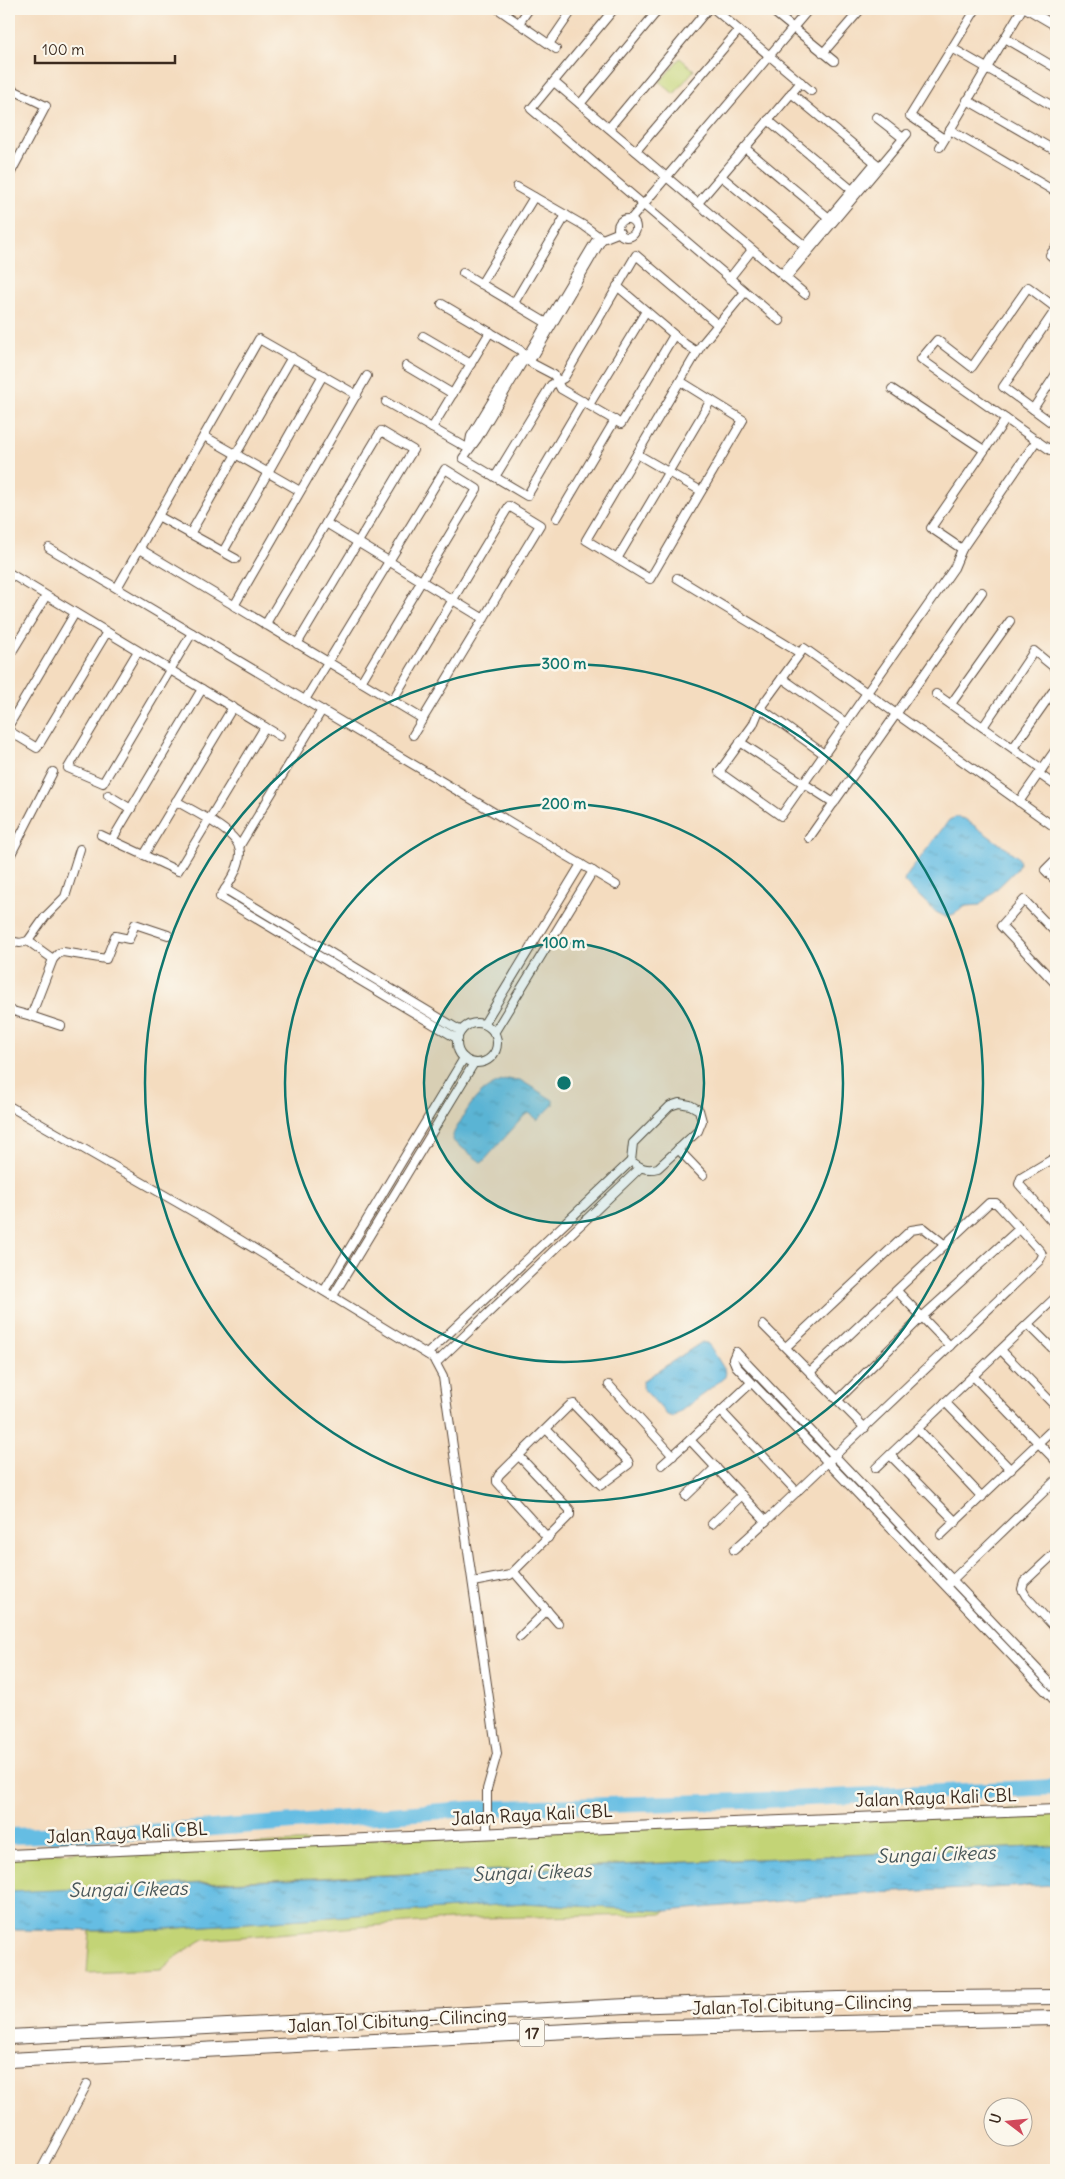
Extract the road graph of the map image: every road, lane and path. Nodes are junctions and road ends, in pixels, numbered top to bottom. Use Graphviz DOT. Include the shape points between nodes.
graph roads {
  1 [pos="498,9"];
  2 [pos="528,9"];
  3 [pos="573,9"];
  4 [pos="614,9"];
  5 [pos="659,9"];
  6 [pos="708,9"];
  7 [pos="714,9"];
  8 [pos="770,9"];
  9 [pos="809,9"];
  10 [pos="861,9"];
  11 [pos="976,9"];
  12 [pos="1022,9"];
  13 [pos="1027,9"];
  14 [pos="519,23"];
  15 [pos="1056,26"];
  16 [pos="793,28"];
  17 [pos="739,30"];
  18 [pos="1005,38"];
  19 [pos="952,48"];
  20 [pos="823,53"];
  21 [pos="770,56"];
  22 [pos="834,62"];
  23 [pos="1056,67"];
  24 [pos="987,68"];
  25 [pos="554,82"];
  26 [pos="800,82"];
  27 [pos="810,91"];
  28 [pos="791,93"];
  29 [pos="9,98"];
  30 [pos="967,100"];
  31 [pos="580,104"];
  32 [pos="1056,108"];
  33 [pos="876,117"];
  34 [pos="768,120"];
  35 [pos="609,128"];
  36 [pos="950,130"];
  37 [pos="944,139"];
  38 [pos="940,147"];
  39 [pos="745,148"];
  40 [pos="636,151"];
  41 [pos="1056,151"];
  42 [pos="877,165"];
  43 [pos="9,176"];
  44 [pos="721,176"];
  45 [pos="667,177"];
  46 [pos="517,187"];
  47 [pos="852,190"];
  48 [pos="1056,192"];
  49 [pos="534,197"];
  50 [pos="698,203"];
  51 [pos="644,204"];
  52 [pos="566,215"];
  53 [pos="828,218"];
  54 [pos="631,220"];
  55 [pos="620,232"];
  56 [pos="602,239"];
  57 [pos="805,246"];
  58 [pos="1056,247"];
  59 [pos="752,250"];
  60 [pos="1056,260"];
  61 [pos="463,273"];
  62 [pos="784,276"];
  63 [pos="729,278"];
  64 [pos="481,284"];
  65 [pos="617,286"];
  66 [pos="745,292"];
  67 [pos="805,294"];
  68 [pos="514,303"];
  69 [pos="442,304"];
  70 [pos="1056,309"];
  71 [pos="646,311"];
  72 [pos="780,321"];
  73 [pos="549,324"];
  74 [pos="717,324"];
  75 [pos="490,332"];
  76 [pos="674,335"];
  77 [pos="423,336"];
  78 [pos="697,352"];
  79 [pos="527,357"];
  80 [pos="292,358"];
  81 [pos="471,364"];
  82 [pos="406,366"];
  83 [pos="1056,374"];
  84 [pos="323,375"];
  85 [pos="367,376"];
  86 [pos="680,381"];
  87 [pos="558,382"];
  88 [pos="892,389"];
  89 [pos="453,394"];
  90 [pos="357,395"];
  91 [pos="711,400"];
  92 [pos="386,402"];
  93 [pos="586,403"];
  94 [pos="1033,409"];
  95 [pos="1006,419"];
  96 [pos="615,420"];
  97 [pos="1056,426"];
  98 [pos="432,428"];
  99 [pos="204,436"];
  100 [pos="1037,440"];
  101 [pos="1056,441"];
  102 [pos="469,448"];
  103 [pos="984,450"];
  104 [pos="236,454"];
  105 [pos="637,454"];
  106 [pos="669,472"];
  107 [pos="268,473"];
  108 [pos="496,477"];
  109 [pos="300,492"];
  110 [pos="701,492"];
  111 [pos="158,516"];
  112 [pos="557,518"];
  113 [pos="326,523"];
  114 [pos="190,534"];
  115 [pos="358,542"];
  116 [pos="50,548"];
  117 [pos="140,548"];
  118 [pos="962,549"];
  119 [pos="223,552"];
  120 [pos="236,559"];
  121 [pos="617,559"];
  122 [pos="389,561"];
  123 [pos="11,575"];
  124 [pos="677,578"];
  125 [pos="422,581"];
  126 [pos="9,585"];
  127 [pos="117,588"];
  128 [pos="982,592"];
  129 [pos="46,596"];
  130 [pos="453,600"];
  131 [pos="234,606"];
  132 [pos="75,613"];
  133 [pos="484,618"];
  134 [pos="1010,621"];
  135 [pos="265,625"];
  136 [pos="107,632"];
  137 [pos="192,633"];
  138 [pos="297,644"];
  139 [pos="13,650"];
  140 [pos="138,651"];
  141 [pos="800,653"];
  142 [pos="328,662"];
  143 [pos="1056,668"];
  144 [pos="170,670"];
  145 [pos="782,678"];
  146 [pos="361,682"];
  147 [pos="1056,687"];
  148 [pos="202,689"];
  149 [pos="867,692"];
  150 [pos="936,694"];
  151 [pos="305,700"];
  152 [pos="392,701"];
  153 [pos="951,704"];
  154 [pos="233,707"];
  155 [pos="760,708"];
  156 [pos="322,710"];
  157 [pos="896,714"];
  158 [pos="423,719"];
  159 [pos="846,723"];
  160 [pos="9,725"];
  161 [pos="983,726"];
  162 [pos="265,727"];
  163 [pos="9,731"];
  164 [pos="414,735"];
  165 [pos="280,736"];
  166 [pos="740,742"];
  167 [pos="1013,748"];
  168 [pos="1056,750"];
  169 [pos="824,754"];
  170 [pos="53,772"];
  171 [pos="1040,772"];
  172 [pos="804,783"];
  173 [pos="1056,786"];
  174 [pos="108,795"];
  175 [pos="176,802"];
  176 [pos="1019,802"];
  177 [pos="834,803"];
  178 [pos="131,809"];
  179 [pos="209,821"];
  180 [pos="1056,828"];
  181 [pos="101,835"];
  182 [pos="809,838"];
  183 [pos="112,840"];
  184 [pos="239,847"];
  185 [pos="80,849"];
  186 [pos="144,855"];
  187 [pos="9,858"];
  188 [pos="1056,859"];
  189 [pos="581,864"];
  190 [pos="593,871"];
  191 [pos="1056,881"];
  192 [pos="616,885"];
  193 [pos="225,889"];
  194 [pos="1056,934"];
  195 [pos="168,935"];
  196 [pos="9,941"];
  197 [pos="28,941"];
  198 [pos="53,960"];
  199 [pos="1056,984"];
  200 [pos="9,1010"];
  201 [pos="31,1016"];
  202 [pos="484,1024"];
  203 [pos="61,1026"];
  204 [pos="461,1031"];
  205 [pos="494,1033"];
  206 [pos="458,1039"];
  207 [pos="464,1058"];
  208 [pos="474,1063"];
  209 [pos="9,1106"];
  210 [pos="678,1149"];
  211 [pos="1055,1160"];
  212 [pos="631,1161"];
  213 [pos="640,1168"];
  214 [pos="703,1175"];
  215 [pos="1056,1226"];
  216 [pos="1020,1228"];
  217 [pos="945,1245"];
  218 [pos="535,1252"];
  219 [pos="543,1260"];
  220 [pos="324,1291"];
  221 [pos="897,1291"];
  222 [pos="333,1296"];
  223 [pos="1056,1297"];
  224 [pos="923,1316"];
  225 [pos="1028,1324"];
  226 [pos="764,1325"];
  227 [pos="950,1346"];
  228 [pos="786,1347"];
  229 [pos="1001,1350"];
  230 [pos="1056,1352"];
  231 [pos="427,1354"];
  232 [pos="436,1363"];
  233 [pos="810,1372"];
  234 [pos="974,1376"];
  235 [pos="751,1383"];
  236 [pos="609,1385"];
  237 [pos="838,1400"];
  238 [pos="946,1402"];
  239 [pos="1056,1407"];
  240 [pos="721,1411"];
  241 [pos="1056,1426"];
  242 [pos="865,1428"];
  243 [pos="546,1429"];
  244 [pos="918,1429"];
  245 [pos="690,1440"];
  246 [pos="1038,1443"];
  247 [pos="890,1455"];
  248 [pos="519,1456"];
  249 [pos="673,1456"];
  250 [pos="835,1457"];
  251 [pos="1056,1461"];
  252 [pos="828,1463"];
  253 [pos="662,1465"];
  254 [pos="716,1467"];
  255 [pos="876,1468"];
  256 [pos="1011,1470"];
  257 [pos="1056,1480"];
  258 [pos="797,1492"];
  259 [pos="742,1495"];
  260 [pos="686,1496"];
  261 [pos="982,1497"];
  262 [pos="766,1521"];
  263 [pos="956,1522"];
  264 [pos="712,1524"];
  265 [pos="941,1535"];
  266 [pos="548,1538"];
  267 [pos="734,1550"];
  268 [pos="1056,1552"];
  269 [pos="514,1572"];
  270 [pos="952,1580"];
  271 [pos="473,1582"];
  272 [pos="946,1586"];
  273 [pos="547,1610"];
  274 [pos="1056,1614"];
  275 [pos="1049,1621"];
  276 [pos="558,1623"];
  277 [pos="1056,1629"];
  278 [pos="520,1637"];
  279 [pos="1056,1690"];
  280 [pos="1056,1702"];
  281 [pos="1056,1810"];
  282 [pos="487,1833"];
  283 [pos="9,1855"];
  284 [pos="1056,1997"];
  285 [pos="1056,2018"];
  286 [pos="9,2037"];
  287 [pos="9,2060"];
  288 [pos="86,2084"];
  289 [pos="41,2170"];
  1 -- 14 [label="street"];
  2 -- 14 [label="street"];
  3 -- 14 [label="street" via="552,46"];
  4 -- 25 [label="street"];
  5 -- 31 [label="street"];
  6 -- 35 [label="street"];
  7 -- 17 [label="street"];
  8 -- 16 [label="street"];
  9 -- 16 [label="street"];
  10 -- 20 [label="street"];
  11 -- 19 [label="street"];
  12 -- 18 [label="street"];
  13 -- 15 [label="street"];
  16 -- 20 [label="street"];
  16 -- 21 [label="street"];
  17 -- 21 [label="street"];
  17 -- 40 [label="street"];
  18 -- 23 [label="street"];
  18 -- 24 [label="street"];
  19 -- 24 [label="street"];
  19 -- 37 [label="street" via="910,116"];
  20 -- 22 [label="street"];
  21 -- 26 [label="street"];
  21 -- 45 [label="street"];
  24 -- 30 [label="street"];
  24 -- 32 [label="street"];
  25 -- 31 [label="street"];
  25 -- 51 [label="street" via="531,109"];
  26 -- 27 [label="street"];
  26 -- 28 [label="street"];
  28 -- 34 [label="street"];
  28 -- 42 [label="street"];
  29 -- 43 [label="street" via="13,90 46,106"];
  30 -- 36 [label="street"];
  30 -- 41 [label="street"];
  31 -- 35 [label="street"];
  33 -- 42 [label="street" via="905,136"];
  34 -- 39 [label="street"];
  34 -- 47 [label="street"];
  35 -- 40 [label="street"];
  36 -- 37 [label="street"];
  36 -- 48 [label="street"];
  37 -- 38 [label="street"];
  39 -- 44 [label="street"];
  39 -- 53 [label="street"];
  40 -- 45 [label="street"];
  42 -- 47 [label="street"];
  42 -- 62 [label="street"];
  44 -- 50 [label="street"];
  44 -- 57 [label="street"];
  45 -- 50 [label="street"];
  45 -- 51 [label="street"];
  46 -- 49 [label="street"];
  47 -- 53 [label="street"];
  49 -- 52 [label="street"];
  49 -- 64 [label="street"];
  50 -- 59 [label="street"];
  51 -- 54 [label="street"];
  51 -- 63 [label="street"];
  52 -- 56 [label="street"];
  52 -- 68 [label="street"];
  53 -- 57 [label="street"];
  54 -- 55 [label="street" via="621,221"];
  54 -- 55 [label="street" via="636,227 635,232 627,236"];
  55 -- 56 [label="street"];
  56 -- 73 [label="street" via="595,242"];
  57 -- 62 [label="street"];
  58 -- 60 [label="street" via="1050,255"];
  59 -- 62 [label="street"];
  59 -- 63 [label="street"];
  61 -- 64 [label="street"];
  62 -- 67 [label="street"];
  63 -- 66 [label="street"];
  64 -- 68 [label="street"];
  65 -- 71 [label="street"];
  65 -- 74 [label="street" via="636,255"];
  65 -- 87 [label="street" via="564,378"];
  66 -- 72 [label="street"];
  66 -- 74 [label="street"];
  68 -- 73 [label="street"];
  69 -- 75 [label="street"];
  70 -- 94 [label="street" via="1002,387"];
  70 -- 95 [label="street" via="1028,287 972,367 937,340 921,359"];
  71 -- 76 [label="street"];
  71 -- 93 [label="street"];
  73 -- 79 [label="street"];
  74 -- 78 [label="street"];
  75 -- 79 [label="street"];
  75 -- 81 [label="street"];
  76 -- 78 [label="street"];
  76 -- 96 [label="street" via="621,424"];
  77 -- 81 [label="street"];
  78 -- 86 [label="street"];
  79 -- 87 [label="street" via="554,375"];
  79 -- 102 [label="street" via="517,360 506,377 471,436"];
  80 -- 84 [label="street"];
  80 -- 99 [label="street" via="260,339"];
  80 -- 104 [label="street"];
  81 -- 89 [label="street"];
  82 -- 89 [label="street"];
  83 -- 94 [label="street"];
  84 -- 90 [label="street"];
  84 -- 107 [label="street"];
  85 -- 90 [label="street"];
  86 -- 91 [label="street"];
  86 -- 105 [label="street"];
  87 -- 93 [label="street" via="562,389"];
  87 -- 108 [label="street" via="551,385"];
  88 -- 103 [label="street"];
  89 -- 98 [label="street"];
  90 -- 109 [label="street"];
  91 -- 106 [label="street"];
  91 -- 110 [label="street" via="743,420"];
  92 -- 98 [label="street"];
  93 -- 96 [label="street"];
  93 -- 108 [label="street" via="527,496"];
  94 -- 97 [label="street"];
  95 -- 100 [label="street"];
  95 -- 103 [label="street"];
  96 -- 112 [label="street"];
  98 -- 102 [label="street"];
  99 -- 104 [label="street"];
  99 -- 111 [label="street"];
  100 -- 101 [label="street" via="1050,450"];
  100 -- 118 [label="street"];
  102 -- 108 [label="street" via="463,458"];
  103 -- 118 [label="street" via="931,528"];
  104 -- 107 [label="street"];
  104 -- 114 [label="street"];
  105 -- 106 [label="street"];
  105 -- 121 [label="street" via="586,540"];
  106 -- 110 [label="street"];
  106 -- 121 [label="street"];
  107 -- 109 [label="street"];
  107 -- 119 [label="street"];
  109 -- 131 [label="street"];
  110 -- 121 [label="street" via="650,579"];
  111 -- 114 [label="street"];
  111 -- 117 [label="street"];
  113 -- 115 [label="street"];
  113 -- 115 [label="street" via="381,431 413,450"];
  113 -- 135 [label="street"];
  114 -- 119 [label="street"];
  115 -- 122 [label="street"];
  115 -- 138 [label="street"];
  116 -- 127 [label="street"];
  117 -- 127 [label="street"];
  117 -- 131 [label="street"];
  118 -- 149 [label="street" via="954,568"];
  119 -- 120 [label="street"];
  122 -- 125 [label="street"];
  122 -- 125 [label="street" via="445,469 477,489"];
  122 -- 142 [label="street"];
  123 -- 126 [label="street"];
  123 -- 129 [label="street"];
  124 -- 141 [label="street"];
  125 -- 130 [label="street"];
  125 -- 146 [label="street"];
  127 -- 137 [label="street"];
  128 -- 157 [label="street"];
  129 -- 132 [label="street"];
  129 -- 139 [label="street"];
  130 -- 133 [label="street"];
  130 -- 133 [label="street" via="509,506 540,525"];
  130 -- 152 [label="street"];
  131 -- 135 [label="street"];
  132 -- 136 [label="street"];
  132 -- 160 [label="street"];
  133 -- 158 [label="street"];
  134 -- 153 [label="street"];
  135 -- 138 [label="street"];
  136 -- 140 [label="street"];
  136 -- 163 [label="street" via="37,748"];
  137 -- 144 [label="street"];
  137 -- 151 [label="street"];
  138 -- 142 [label="street"];
  140 -- 144 [label="street"];
  140 -- 144 [label="street" via="68,768 103,783"];
  141 -- 145 [label="street"];
  141 -- 149 [label="street" via="804,648"];
  142 -- 146 [label="street"];
  142 -- 151 [label="street"];
  143 -- 161 [label="street" via="1034,651"];
  144 -- 148 [label="street"];
  145 -- 155 [label="street"];
  145 -- 159 [label="street"];
  146 -- 152 [label="street"];
  147 -- 167 [label="street"];
  148 -- 154 [label="street"];
  148 -- 178 [label="street"];
  149 -- 157 [label="street"];
  149 -- 159 [label="street"];
  150 -- 153 [label="street"];
  151 -- 156 [label="street"];
  152 -- 158 [label="street"];
  153 -- 161 [label="street"];
  154 -- 162 [label="street"];
  154 -- 175 [label="street"];
  155 -- 166 [label="street" via="753,725"];
  155 -- 169 [label="street"];
  156 -- 184 [label="street"];
  156 -- 189 [label="street"];
  157 -- 176 [label="street"];
  157 -- 177 [label="street"];
  158 -- 164 [label="street"];
  159 -- 169 [label="street"];
  161 -- 167 [label="street"];
  162 -- 165 [label="street"];
  162 -- 179 [label="street"];
  166 -- 172 [label="street"];
  166 -- 172 [label="street" via="719,772 781,816"];
  167 -- 171 [label="street"];
  168 -- 171 [label="street"];
  169 -- 172 [label="street"];
  170 -- 187 [label="street"];
  171 -- 173 [label="street"];
  171 -- 176 [label="street"];
  172 -- 177 [label="street"];
  174 -- 178 [label="street"];
  175 -- 179 [label="street"];
  175 -- 186 [label="street"];
  176 -- 180 [label="street"];
  177 -- 182 [label="street"];
  178 -- 183 [label="street"];
  179 -- 184 [label="street" via="229,833"];
  179 -- 186 [label="street" via="178,870"];
  181 -- 183 [label="street"];
  183 -- 186 [label="street"];
  184 -- 193 [label="street" via="234,872"];
  185 -- 197 [label="street" via="64,897"];
  188 -- 191 [label="street" via="1046,870"];
  189 -- 190 [label="street"];
  189 -- 202 [label="street"];
  190 -- 192 [label="street"];
  190 -- 205 [label="street"];
  193 -- 204 [label="street"];
  193 -- 206 [label="street" via="220,897"];
  194 -- 199 [label="street" via="1024,900 1001,926"];
  195 -- 198 [label="street" via="135,924 129,939 115,936 106,959 63,952"];
  196 -- 197 [label="street"];
  197 -- 198 [label="street"];
  198 -- 201 [label="street"];
  200 -- 201 [label="street"];
  201 -- 203 [label="street"];
  202 -- 204 [label="street" via="468,1025"];
  202 -- 205 [label="street"];
  204 -- 206 [label="street"];
  205 -- 208 [label="street" via="495,1052 490,1059"];
  206 -- 207 [label="street"];
  207 -- 208 [label="street"];
  207 -- 220 [label="street"];
  208 -- 222 [label="street"];
  209 -- 220 [label="street"];
  210 -- 212 [label="street" via="698,1131 702,1121 699,1110 679,1103 670,1106 632,1143"];
  210 -- 213 [label="street" via="658,1168"];
  210 -- 214 [label="street"];
  211 -- 215 [label="street" via="1021,1178 1019,1184"];
  212 -- 213 [label="street"];
  212 -- 218 [label="street"];
  213 -- 219 [label="street"];
  216 -- 217 [label="street" via="1000,1207 989,1203"];
  216 -- 224 [label="street"];
  216 -- 227 [label="street" via="1038,1248 1041,1258"];
  217 -- 221 [label="street"];
  217 -- 228 [label="street" via="924,1228 911,1230"];
  218 -- 219 [label="street"];
  218 -- 231 [label="street"];
  219 -- 232 [label="street"];
  220 -- 222 [label="street"];
  221 -- 224 [label="street"];
  221 -- 233 [label="street"];
  222 -- 231 [label="street"];
  223 -- 225 [label="street"];
  224 -- 227 [label="street"];
  224 -- 237 [label="street"];
  225 -- 229 [label="street"];
  225 -- 230 [label="street"];
  226 -- 228 [label="street"];
  227 -- 242 [label="street"];
  228 -- 233 [label="street"];
  229 -- 234 [label="street"];
  229 -- 239 [label="street"];
  231 -- 232 [label="street"];
  232 -- 271 [label="street" via="444,1377"];
  233 -- 237 [label="street"];
  234 -- 238 [label="street"];
  234 -- 246 [label="street"];
  235 -- 240 [label="street"];
  235 -- 250 [label="street" via="736,1366 736,1352"];
  235 -- 252 [label="street"];
  236 -- 249 [label="street"];
  237 -- 242 [label="street"];
  238 -- 244 [label="street"];
  238 -- 256 [label="street"];
  240 -- 245 [label="street"];
  240 -- 258 [label="street"];
  241 -- 246 [label="street"];
  242 -- 250 [label="street"];
  243 -- 243 [label="street" via="574,1404 629,1464 601,1485"];
  243 -- 248 [label="street"];
  244 -- 247 [label="street"];
  244 -- 261 [label="street"];
  245 -- 249 [label="street"];
  245 -- 254 [label="street"];
  246 -- 251 [label="street"];
  246 -- 256 [label="street"];
  247 -- 255 [label="street"];
  247 -- 263 [label="street"];
  248 -- 266 [label="street" via="570,1510 570,1515"];
  248 -- 266 [label="street" via="498,1475 497,1482"];
  249 -- 253 [label="street"];
  250 -- 252 [label="street"];
  250 -- 270 [label="street"];
  252 -- 258 [label="street"];
  252 -- 272 [label="street"];
  254 -- 259 [label="street"];
  254 -- 260 [label="street"];
  256 -- 261 [label="street"];
  257 -- 270 [label="street"];
  258 -- 262 [label="street"];
  259 -- 262 [label="street"];
  259 -- 264 [label="street"];
  261 -- 263 [label="street"];
  262 -- 267 [label="street"];
  263 -- 265 [label="street"];
  266 -- 269 [label="street"];
  268 -- 275 [label="street" via="1024,1582 1022,1589"];
  269 -- 271 [label="street" via="510,1576"];
  269 -- 273 [label="street"];
  270 -- 272 [label="street"];
  270 -- 279 [label="street"];
  271 -- 282 [label="street" via="497,1754 487,1789"];
  272 -- 280 [label="street"];
  273 -- 276 [label="street"];
  273 -- 278 [label="street"];
  274 -- 275 [label="street"];
  275 -- 277 [label="street"];
  281 -- 282 [label="main road, Jalan Raya Kali CBL"];
  282 -- 283 [label="main road, Jalan Raya Kali CBL"];
  284 -- 286 [label="highway, Jalan Tol Cibitung–Cilincing / 17" via="838,1999 627,2006"];
  285 -- 287 [label="highway, Jalan Tol Cibitung–Cilincing / 17" via="626,2028"];
  288 -- 289 [label="street"];
}
